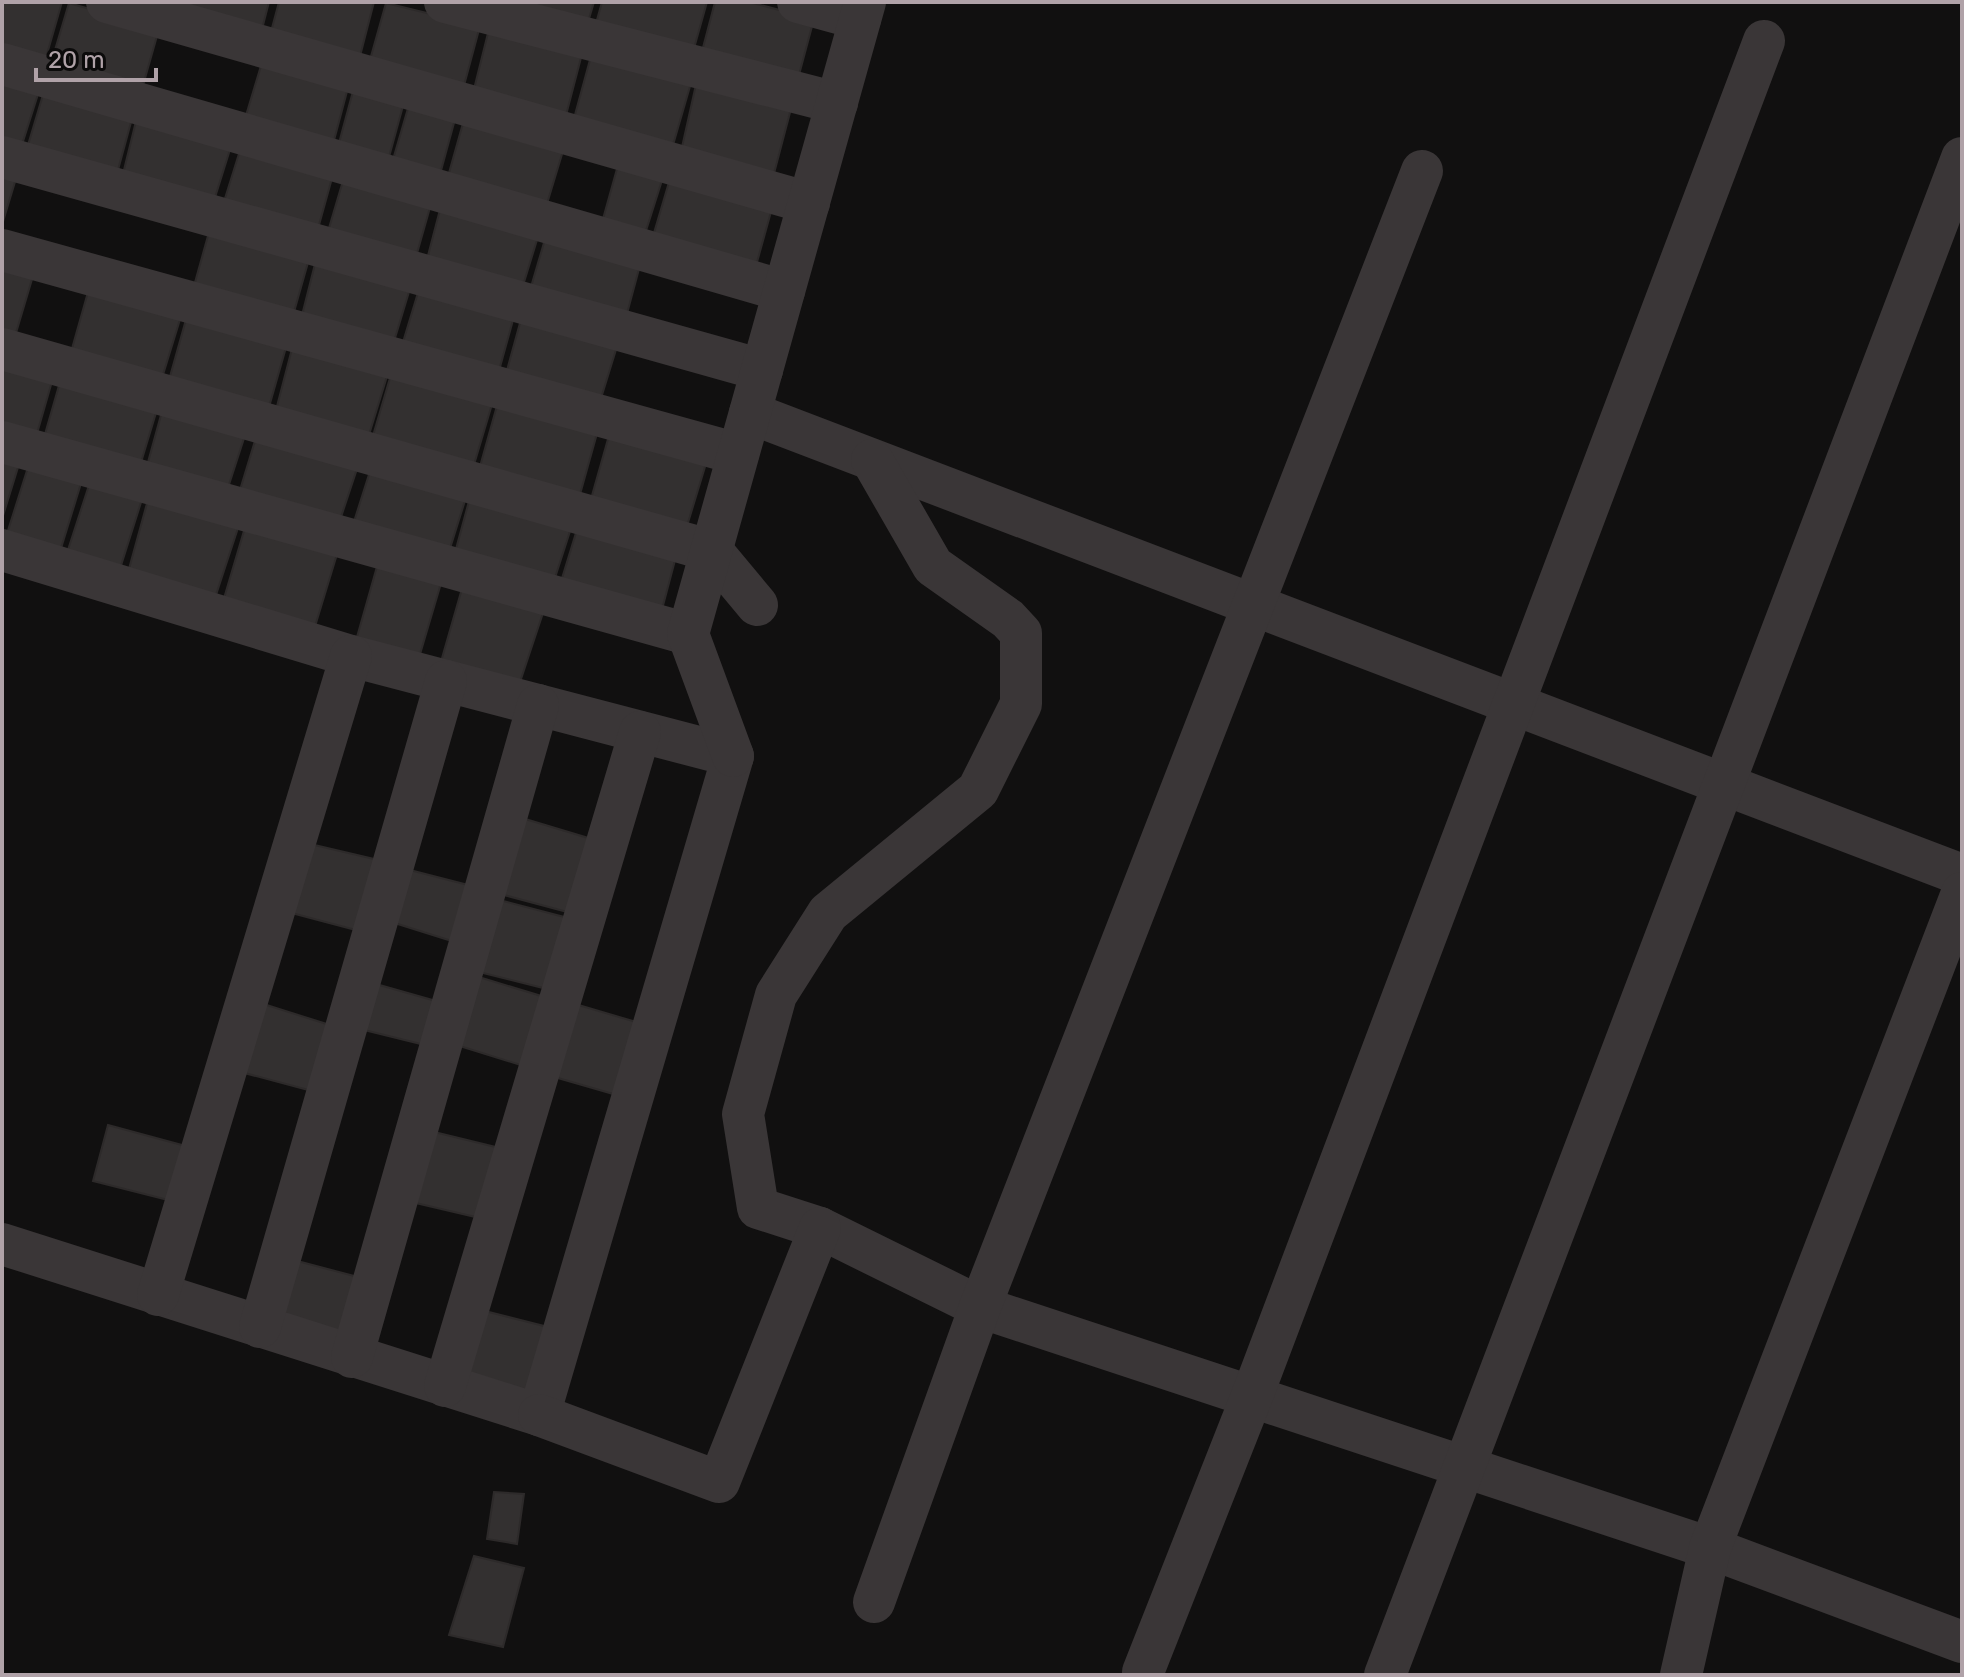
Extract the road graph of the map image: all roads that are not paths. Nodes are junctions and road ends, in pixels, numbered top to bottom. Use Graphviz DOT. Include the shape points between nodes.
graph roads {
  1 [pos="107,2"];
  2 [pos="445,2"];
  3 [pos="798,2"];
  4 [pos="863,10"];
  5 [pos="1764,41"];
  6 [pos="2,64"];
  7 [pos="837,103"];
  8 [pos="2,157"];
  9 [pos="1962,158"];
  10 [pos="1422,171"];
  11 [pos="809,203"];
  12 [pos="2,250"];
  13 [pos="784,291"];
  14 [pos="2,349"];
  15 [pos="762,370"];
  16 [pos="750,413"];
  17 [pos="2,442"];
  18 [pos="738,454"];
  19 [pos="872,460"];
  20 [pos="2,550"];
  21 [pos="712,551"];
  22 [pos="757,605"];
  23 [pos="1253,605"];
  24 [pos="688,634"];
  25 [pos="351,656"];
  26 [pos="446,681"];
  27 [pos="1512,703"];
  28 [pos="538,705"];
  29 [pos="640,732"];
  30 [pos="733,756"];
  31 [pos="1724,784"];
  32 [pos="1962,875"];
  33 [pos="1962,893"];
  34 [pos="820,1228"];
  35 [pos="2,1244"];
  36 [pos="158,1295"];
  37 [pos="980,1307"];
  38 [pos="260,1327"];
  39 [pos="352,1357"];
  40 [pos="445,1386"];
  41 [pos="1252,1396"];
  42 [pos="539,1415"];
  43 [pos="1464,1466"];
  44 [pos="1710,1548"];
  45 [pos="874,1602"];
  46 [pos="1962,1642"];
  47 [pos="1143,1672"];
  48 [pos="1385,1675"];
  49 [pos="1681,1675"];
  1 -- 11 [label="street"];
  2 -- 7 [label="street"];
  3 -- 4 [label="street"];
  4 -- 7 [label="street"];
  5 -- 27 [label="street"];
  6 -- 13 [label="street"];
  7 -- 11 [label="street"];
  8 -- 15 [label="street"];
  9 -- 31 [label="street"];
  10 -- 23 [label="street"];
  11 -- 13 [label="street"];
  12 -- 18 [label="street"];
  13 -- 15 [label="street"];
  14 -- 21 [label="street"];
  15 -- 16 [label="street"];
  16 -- 18 [label="street"];
  16 -- 19 [label="street"];
  17 -- 24 [label="street"];
  18 -- 21 [label="street"];
  19 -- 23 [label="street"];
  19 -- 34 [label="street" via="933,566 1021,633 1021,704 978,790 828,913 776,995 743,1114 758,1208"];
  20 -- 25 [label="street"];
  21 -- 22 [label="street"];
  21 -- 24 [label="street"];
  23 -- 27 [label="street"];
  23 -- 37 [label="street"];
  24 -- 30 [label="street"];
  25 -- 26 [label="street"];
  25 -- 36 [label="street"];
  26 -- 28 [label="street"];
  26 -- 38 [label="street"];
  27 -- 31 [label="street"];
  27 -- 41 [label="street"];
  28 -- 29 [label="street"];
  28 -- 39 [label="street"];
  29 -- 30 [label="street"];
  29 -- 40 [label="street"];
  30 -- 42 [label="street"];
  31 -- 32 [label="street"];
  31 -- 43 [label="street"];
  33 -- 44 [label="street"];
  34 -- 37 [label="street"];
  34 -- 42 [label="street" via="719,1482"];
  35 -- 36 [label="street"];
  36 -- 38 [label="street"];
  37 -- 41 [label="street"];
  37 -- 45 [label="street"];
  38 -- 39 [label="street"];
  39 -- 40 [label="street"];
  40 -- 42 [label="street"];
  41 -- 43 [label="street"];
  41 -- 47 [label="street"];
  43 -- 44 [label="street"];
  43 -- 48 [label="street"];
  44 -- 46 [label="street"];
  44 -- 49 [label="street"];
}
